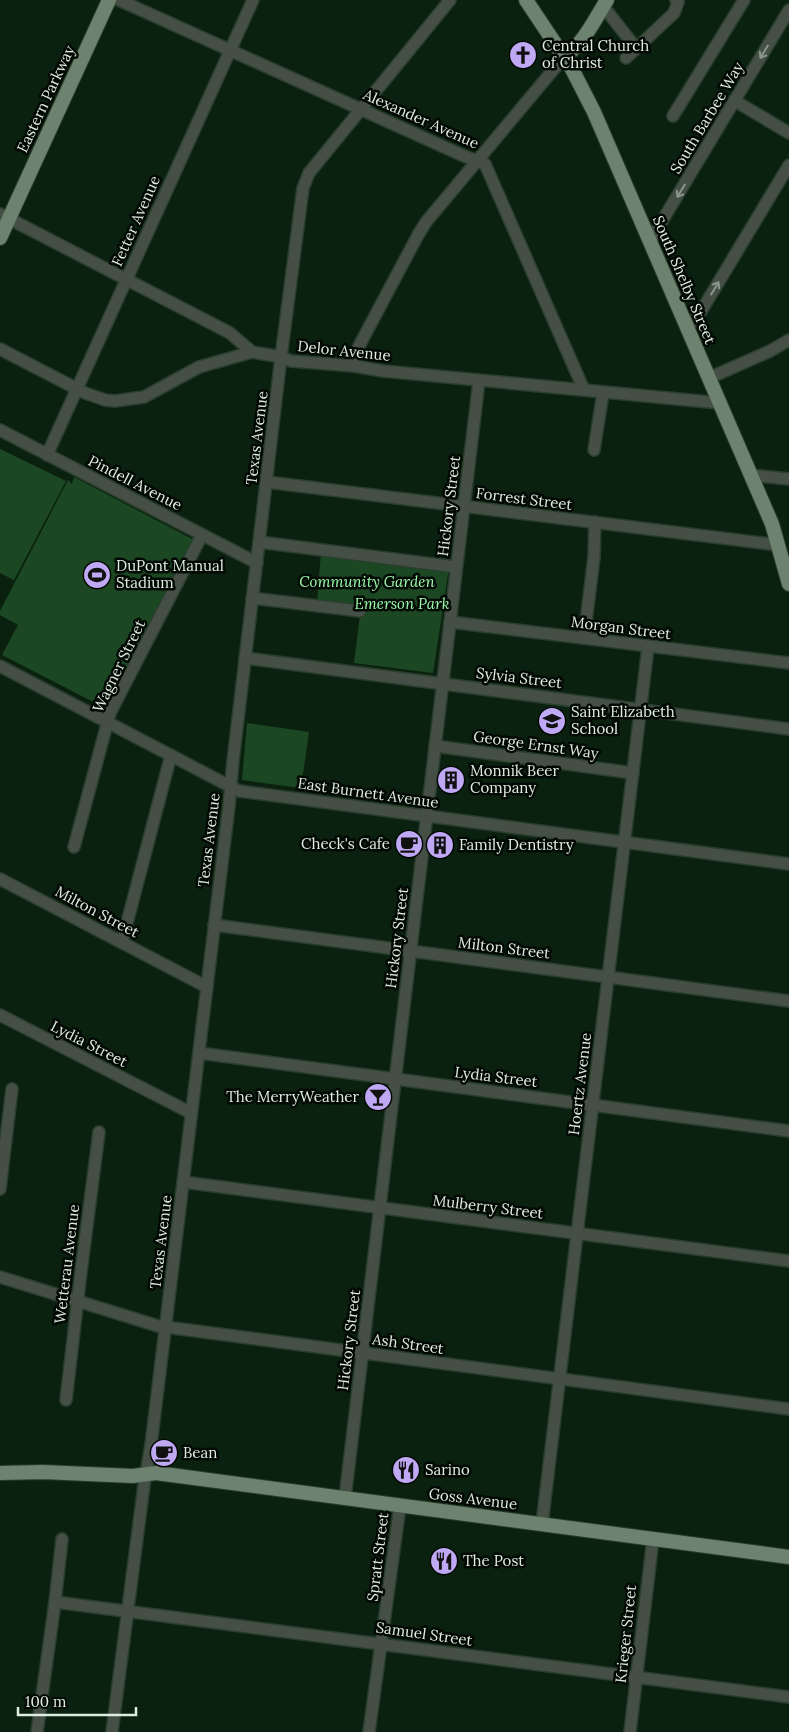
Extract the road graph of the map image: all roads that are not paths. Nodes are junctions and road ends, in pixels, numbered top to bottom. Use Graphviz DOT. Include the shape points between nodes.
graph roads {
  1 [pos="109,0"];
  2 [pos="119,0"];
  3 [pos="253,0"];
  4 [pos="450,0"];
  5 [pos="526,0"];
  6 [pos="676,0"];
  7 [pos="744,0"];
  8 [pos="605,3"];
  9 [pos="789,10"];
  10 [pos="636,48"];
  11 [pos="230,50"];
  12 [pos="564,56"];
  13 [pos="626,58"];
  14 [pos="735,101"];
  15 [pos="360,109"];
  16 [pos="673,116"];
  17 [pos="789,133"];
  18 [pos="477,161"];
  19 [pos="789,164"];
  20 [pos="4,216"];
  21 [pos="0,238"];
  22 [pos="650,241"];
  23 [pos="126,279"];
  24 [pos="688,328"];
  25 [pos="789,340"];
  26 [pos="0,349"];
  27 [pos="252,352"];
  28 [pos="280,357"];
  29 [pos="354,366"];
  30 [pos="709,378"];
  31 [pos="479,381"];
  32 [pos="77,389"];
  33 [pos="584,390"];
  34 [pos="603,393"];
  35 [pos="720,403"];
  36 [pos="0,430"];
  37 [pos="594,450"];
  38 [pos="47,454"];
  39 [pos="751,475"];
  40 [pos="789,479"];
  41 [pos="267,482"];
  42 [pos="464,506"];
  43 [pos="595,522"];
  44 [pos="202,535"];
  45 [pos="259,542"];
  46 [pos="778,545"];
  47 [pos="257,563"];
  48 [pos="456,567"];
  49 [pos="789,584"];
  50 [pos="252,598"];
  51 [pos="360,611"];
  52 [pos="450,622"];
  53 [pos="584,638"];
  54 [pos="648,647"];
  55 [pos="245,658"];
  56 [pos="789,663"];
  57 [pos="0,666"];
  58 [pos="442,684"];
  59 [pos="640,710"];
  60 [pos="108,722"];
  61 [pos="789,729"];
  62 [pos="435,746"];
  63 [pos="171,755"];
  64 [pos="634,773"];
  65 [pos="231,786"];
  66 [pos="426,816"];
  67 [pos="625,842"];
  68 [pos="74,847"];
  69 [pos="789,864"];
  70 [pos="0,879"];
  71 [pos="214,925"];
  72 [pos="122,942"];
  73 [pos="410,951"];
  74 [pos="608,977"];
  75 [pos="207,986"];
  76 [pos="789,1000"];
  77 [pos="0,1015"];
  78 [pos="199,1054"];
  79 [pos="395,1079"];
  80 [pos="12,1089"];
  81 [pos="593,1105"];
  82 [pos="191,1114"];
  83 [pos="789,1131"];
  84 [pos="99,1132"];
  85 [pos="183,1182"];
  86 [pos="0,1189"];
  87 [pos="380,1207"];
  88 [pos="578,1233"];
  89 [pos="789,1261"];
  90 [pos="0,1277"];
  91 [pos="78,1301"];
  92 [pos="165,1327"];
  93 [pos="362,1353"];
  94 [pos="560,1379"];
  95 [pos="66,1400"];
  96 [pos="789,1409"];
  97 [pos="0,1464"];
  98 [pos="34,1472"];
  99 [pos="0,1473"];
  100 [pos="146,1475"];
  101 [pos="345,1498"];
  102 [pos="400,1506"];
  103 [pos="542,1524"];
  104 [pos="653,1539"];
  105 [pos="62,1540"];
  106 [pos="789,1557"];
  107 [pos="55,1602"];
  108 [pos="128,1610"];
  109 [pos="382,1643"];
  110 [pos="636,1677"];
  111 [pos="789,1697"];
  112 [pos="37,1732"];
  113 [pos="112,1732"];
  114 [pos="369,1732"];
  115 [pos="630,1732"];
  1 -- 20 [label="main road, Eastern Parkway"];
  2 -- 11 [label="street, Alexander Avenue"];
  3 -- 11 [label="street, Fetter Avenue"];
  4 -- 15 [label="street, Texas Avenue"];
  5 -- 12 [label="main road, South Shelby Street"];
  6 -- 10 [label="street" via="674,12"];
  7 -- 16 [label="street"];
  8 -- 10 [label="street"];
  8 -- 12 [label="main road" via="586,36"];
  9 -- 14 [label="street, South Barbee Way, one-way"];
  10 -- 13 [label="street"];
  11 -- 15 [label="street, Alexander Avenue"];
  11 -- 23 [label="street, Fetter Avenue"];
  12 -- 18 [label="street"];
  12 -- 22 [label="main road, South Shelby Street" via="594,112"];
  14 -- 17 [label="street"];
  14 -- 22 [label="street, South Barbee Way, one-way"];
  15 -- 18 [label="street, Alexander Avenue"];
  15 -- 28 [label="street, Texas Avenue" via="305,182"];
  18 -- 29 [label="street" via="418,235 360,346"];
  18 -- 33 [label="street, Alexander Avenue" via="488,169"];
  24 -- 19 [label="street, one-way"];
  20 -- 21 [label="main road, Eastern Parkway"];
  20 -- 23 [label="street"];
  22 -- 24 [label="main road, South Shelby Street"];
  23 -- 27 [label="street" via="230,333"];
  23 -- 32 [label="street, Fetter Avenue"];
  24 -- 30 [label="main road, South Shelby Street"];
  25 -- 30 [label="street"];
  26 -- 32 [label="street"];
  27 -- 28 [label="street, Delor Avenue"];
  27 -- 32 [label="street" via="199,367 153,394 135,400 105,400"];
  28 -- 29 [label="street, Delor Avenue" via="291,361"];
  28 -- 41 [label="street, Texas Avenue"];
  29 -- 31 [label="street, Delor Avenue"];
  30 -- 35 [label="main road, South Shelby Street"];
  31 -- 33 [label="street, Delor Avenue"];
  31 -- 42 [label="street, Hickory Street"];
  32 -- 38 [label="street, Fetter Avenue"];
  33 -- 34 [label="street, Delor Avenue"];
  34 -- 35 [label="street, Delor Avenue"];
  34 -- 37 [label="street"];
  35 -- 39 [label="main road, South Shelby Street"];
  36 -- 38 [label="street, Pindell Avenue"];
  38 -- 44 [label="street, Pindell Avenue"];
  39 -- 40 [label="street"];
  39 -- 46 [label="main road, South Shelby Street"];
  41 -- 42 [label="street, Forrest Street"];
  41 -- 45 [label="street, Texas Avenue"];
  42 -- 43 [label="street, Forrest Street"];
  42 -- 48 [label="street, Hickory Street"];
  43 -- 46 [label="street, Forrest Street"];
  43 -- 53 [label="street"];
  44 -- 47 [label="street, Pindell Avenue"];
  44 -- 60 [label="street, Wagner Street"];
  45 -- 47 [label="street, Texas Avenue"];
  45 -- 48 [label="street"];
  46 -- 49 [label="main road, South Shelby Street"];
  47 -- 50 [label="street, Texas Avenue"];
  48 -- 52 [label="street, Hickory Street"];
  50 -- 51 [label="street"];
  50 -- 55 [label="street, Texas Avenue"];
  52 -- 53 [label="street, Morgan Street"];
  52 -- 58 [label="street, Hickory Street"];
  53 -- 54 [label="street, Morgan Street"];
  54 -- 56 [label="street, Morgan Street"];
  54 -- 59 [label="street, Hoertz Avenue"];
  55 -- 58 [label="street, Sylvia Street"];
  55 -- 65 [label="street, Texas Avenue"];
  57 -- 60 [label="street, East Burnett Avenue"];
  58 -- 59 [label="street, Sylvia Street"];
  58 -- 62 [label="street, Hickory Street"];
  59 -- 61 [label="street, Sylvia Street"];
  59 -- 64 [label="street, Hoertz Avenue"];
  60 -- 63 [label="street, East Burnett Avenue"];
  60 -- 68 [label="street, Wagner Street"];
  62 -- 64 [label="street, George Ernst Way"];
  62 -- 66 [label="street, Hickory Street"];
  63 -- 65 [label="street, East Burnett Avenue"];
  63 -- 72 [label="street"];
  64 -- 67 [label="street, Hoertz Avenue"];
  65 -- 66 [label="street, East Burnett Avenue" via="264,795"];
  65 -- 71 [label="street, Texas Avenue"];
  66 -- 67 [label="street, East Burnett Avenue"];
  66 -- 73 [label="street, Hickory Street"];
  67 -- 69 [label="street, East Burnett Avenue"];
  67 -- 74 [label="street, Hoertz Avenue"];
  70 -- 72 [label="street, Milton Street"];
  71 -- 73 [label="street, Milton Street"];
  71 -- 75 [label="street, Texas Avenue"];
  72 -- 75 [label="street, Milton Street"];
  73 -- 74 [label="street, Milton Street"];
  73 -- 79 [label="street, Hickory Street"];
  74 -- 76 [label="street, Milton Street"];
  74 -- 81 [label="street, Hoertz Avenue"];
  75 -- 78 [label="street, Texas Avenue"];
  77 -- 82 [label="street, Lydia Street"];
  78 -- 79 [label="street, Lydia Street"];
  78 -- 82 [label="street, Texas Avenue"];
  79 -- 81 [label="street, Lydia Street"];
  79 -- 87 [label="street, Hickory Street"];
  80 -- 86 [label="street"];
  81 -- 83 [label="street, Lydia Street"];
  81 -- 88 [label="street, Hoertz Avenue"];
  82 -- 85 [label="street, Texas Avenue"];
  84 -- 91 [label="street, Wetterau Avenue"];
  85 -- 87 [label="street, Mulberry Street"];
  85 -- 92 [label="street, Texas Avenue"];
  87 -- 88 [label="street, Mulberry Street"];
  87 -- 93 [label="street, Hickory Street"];
  88 -- 89 [label="street, Mulberry Street"];
  88 -- 94 [label="street, Hoertz Avenue"];
  90 -- 91 [label="street, Ash Street"];
  91 -- 92 [label="street, Ash Street"];
  91 -- 95 [label="street, Wetterau Avenue"];
  92 -- 93 [label="street, Ash Street"];
  92 -- 100 [label="street, Texas Avenue"];
  93 -- 94 [label="street, Ash Street"];
  93 -- 101 [label="street, Hickory Street"];
  94 -- 96 [label="street, Ash Street"];
  94 -- 103 [label="street, Hoertz Avenue"];
  97 -- 98 [label="main road, Goss Avenue" via="22,1466"];
  98 -- 99 [label="main road, Goss Avenue"];
  98 -- 100 [label="main road, Goss Avenue"];
  100 -- 101 [label="main road, Goss Avenue" via="156,1473"];
  100 -- 108 [label="street, Texas Avenue"];
  101 -- 102 [label="main road, Goss Avenue"];
  102 -- 103 [label="main road, Goss Avenue"];
  102 -- 109 [label="street, Spratt Street"];
  103 -- 104 [label="main road, Goss Avenue"];
  104 -- 106 [label="main road, Goss Avenue"];
  104 -- 110 [label="street, Krieger Street"];
  105 -- 107 [label="street"];
  107 -- 108 [label="street, Samuel Street"];
  107 -- 112 [label="street"];
  108 -- 109 [label="street, Samuel Street"];
  108 -- 113 [label="street, Texas Avenue"];
  109 -- 110 [label="street, Samuel Street"];
  109 -- 114 [label="street, Spratt Street"];
  110 -- 111 [label="street, Samuel Street"];
  110 -- 115 [label="street, Krieger Street"];
}
